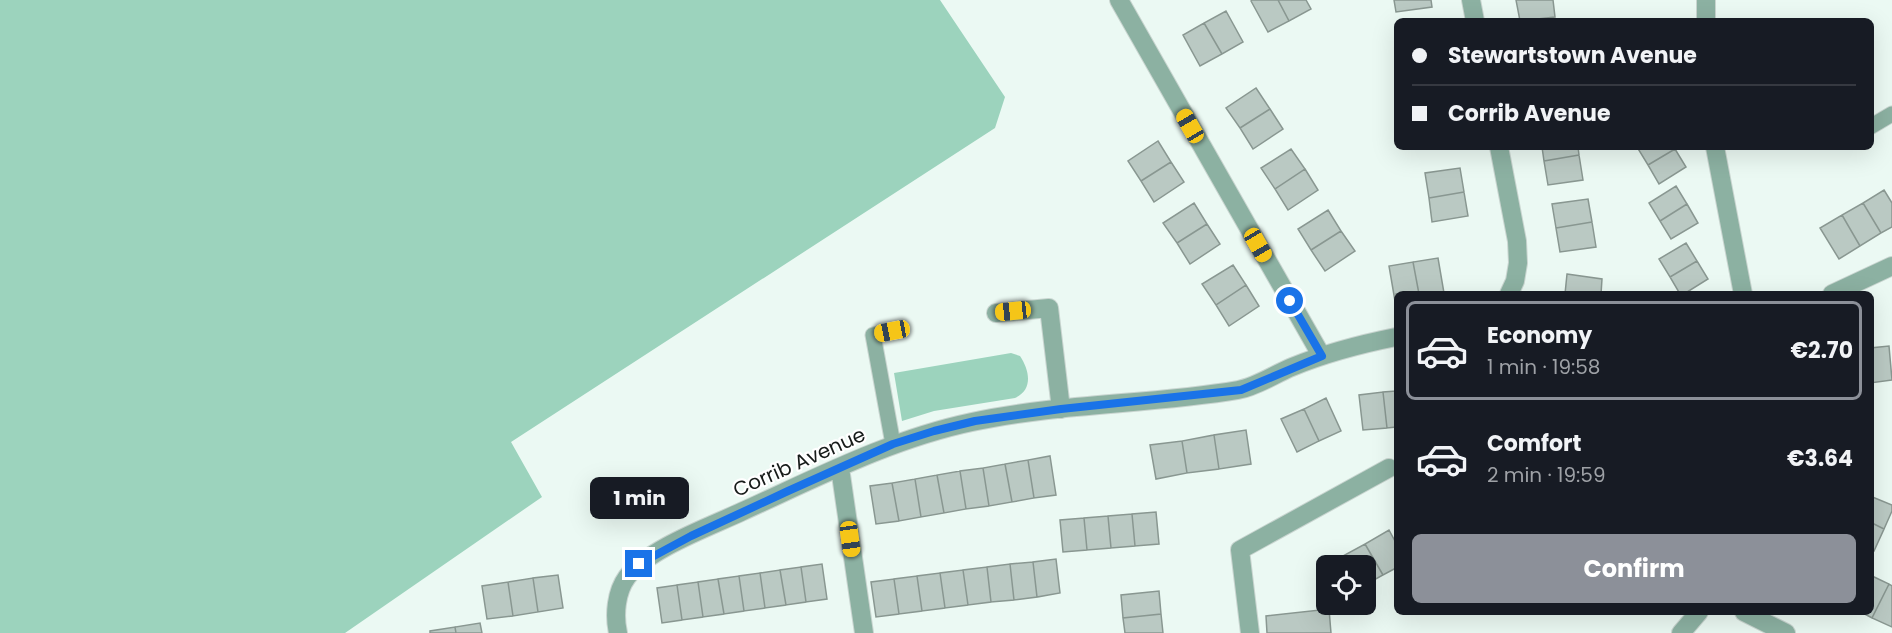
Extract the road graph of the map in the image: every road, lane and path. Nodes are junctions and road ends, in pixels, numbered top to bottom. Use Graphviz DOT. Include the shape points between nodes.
graph roads {
  1 [pos="1471,0"];
  2 [pos="1706,0"];
  3 [pos="1124,2"];
  4 [pos="1474,18"];
  5 [pos="1706,18"];
  6 [pos="1892,114"];
  7 [pos="1874,125"];
  8 [pos="1500,150"];
  9 [pos="1716,150"];
  10 [pos="1892,266"];
  11 [pos="1510,291"];
  12 [pos="1742,291"];
  13 [pos="1838,291"];
  14 [pos="996,313"];
  15 [pos="892,331"];
  16 [pos="1394,338"];
  17 [pos="1322,356"];
  18 [pos="1061,409"];
  19 [pos="893,444"];
  20 [pos="840,468"];
  21 [pos="1389,468"];
  22 [pos="1696,615"];
  23 [pos="1750,615"];
  24 [pos="618,633"];
  25 [pos="864,633"];
  26 [pos="1250,633"];
  27 [pos="1681,633"];
  28 [pos="1786,633"];
  1 -- 4 [label="street"];
  2 -- 5 [label="street"];
  3 -- 17 [label="street"];
  6 -- 7 [label="lane"];
  8 -- 11 [label="street" via="1518,252"];
  9 -- 12 [label="street"];
  10 -- 13 [label="street"];
  14 -- 18 [label="street" via="1048,308"];
  15 -- 19 [label="lane" via="873,335"];
  16 -- 17 [label="street, Corrib Avenue"];
  17 -- 18 [label="street, Corrib Avenue" via="1241,390"];
  18 -- 19 [label="street, Corrib Avenue" via="975,421"];
  19 -- 20 [label="street, Corrib Avenue"];
  20 -- 24 [label="street, Corrib Avenue" via="710,526 639,564 618,594"];
  20 -- 25 [label="street"];
  21 -- 26 [label="street" via="1240,550"];
  22 -- 27 [label="street"];
  23 -- 28 [label="street"];
}
